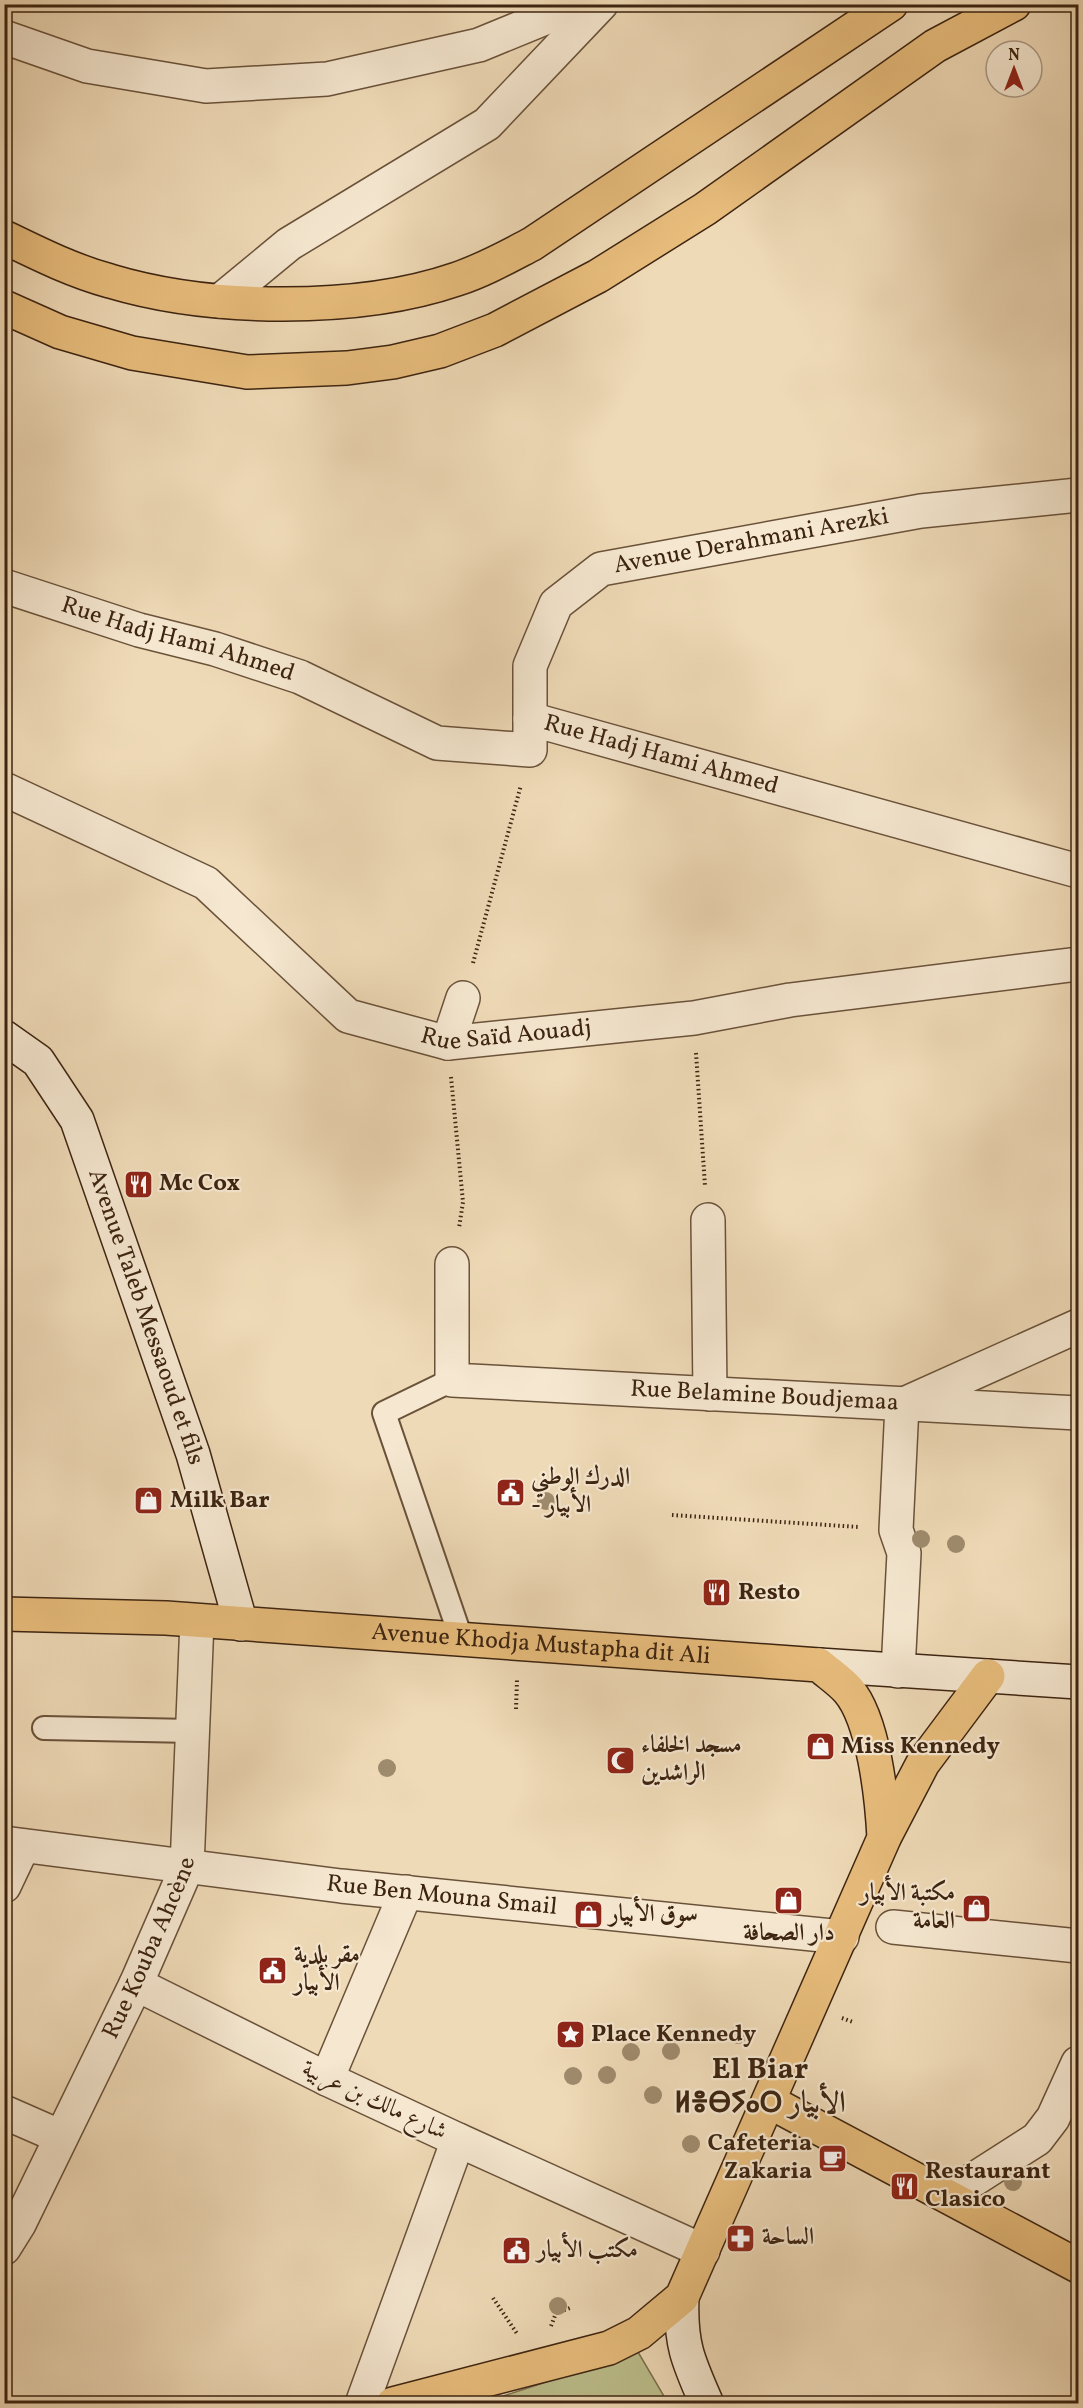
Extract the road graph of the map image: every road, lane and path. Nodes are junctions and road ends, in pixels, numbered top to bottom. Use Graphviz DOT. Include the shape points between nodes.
graph roads {
  1 [pos="579,4"];
  2 [pos="601,4"];
  3 [pos="891,4"];
  4 [pos="1014,4"];
  5 [pos="4,37"];
  6 [pos="4,237"];
  7 [pos="220,301"];
  8 [pos="4,306"];
  9 [pos="1078,495"];
  10 [pos="4,586"];
  11 [pos="530,735"];
  12 [pos="4,789"];
  13 [pos="1078,871"];
  14 [pos="1078,964"];
  15 [pos="463,998"];
  16 [pos="694,1018"];
  17 [pos="4,1037"];
  18 [pos="448,1043"];
  19 [pos="708,1220"];
  20 [pos="452,1264"];
  21 [pos="1078,1326"];
  22 [pos="452,1380"];
  23 [pos="710,1394"];
  24 [pos="902,1405"];
  25 [pos="1078,1413"];
  26 [pos="672,1515"];
  27 [pos="896,1530"];
  28 [pos="4,1614"];
  29 [pos="197,1621"];
  30 [pos="241,1624"];
  31 [pos="461,1638"];
  32 [pos="819,1665"];
  33 [pos="898,1671"];
  34 [pos="988,1676"];
  35 [pos="517,1680"];
  36 [pos="1078,1682"];
  37 [pos="516,1708"];
  38 [pos="44,1728"];
  39 [pos="192,1731"];
  40 [pos="884,1838"];
  41 [pos="14,1844"];
  42 [pos="187,1867"];
  43 [pos="4,1886"];
  44 [pos="406,1892"];
  45 [pos="893,1927"];
  46 [pos="842,1936"];
  47 [pos="1078,1946"];
  48 [pos="136,1984"];
  49 [pos="1078,2062"];
  50 [pos="327,2079"];
  51 [pos="770,2102"];
  52 [pos="4,2112"];
  53 [pos="61,2138"];
  54 [pos="458,2140"];
  55 [pos="948,2196"];
  56 [pos="4,2248"];
  57 [pos="703,2252"];
  58 [pos="1074,2258"];
  59 [pos="682,2296"];
  60 [pos="493,2298"];
  61 [pos="523,2344"];
  62 [pos="362,2403"];
  63 [pos="393,2403"];
  64 [pos="707,2403"];
  1 -- 5 [label="street" via="479,45 327,79 217,86 87,66"];
  2 -- 7 [label="street" via="487,124 289,244"];
  3 -- 7 [label="main road" via="568,222 494,265 415,291 358,300"];
  4 -- 8 [label="main road" via="935,46 705,209 598,276 495,330 440,351 347,368 247,372 132,353 60,332"];
  6 -- 7 [label="main road" via="110,281"];
  9 -- 11 [label="street, Avenue Derahmani Arezki" via="921,511 601,569 556,604 530,666"];
  10 -- 11 [label="street, Rue Hadj Hami Ahmed" via="300,677 437,743"];
  11 -- 13 [label="street, Rue Hadj Hami Ahmed"];
  11 -- 15 [label="path"];
  12 -- 18 [label="street, Rue Saïd Aouadj" via="206,883 348,1016"];
  14 -- 16 [label="street, Rue Saïd Aouadj" via="790,1000"];
  15 -- 18 [label="street"];
  16 -- 18 [label="street, Rue Saïd Aouadj"];
  16 -- 19 [label="path"];
  17 -- 30 [label="street, Avenue Taleb Messaoud et fils" via="38,1061 77,1120 193,1454"];
  18 -- 20 [label="path" via="463,1202"];
  19 -- 23 [label="street"];
  20 -- 22 [label="street"];
  21 -- 24 [label="street"];
  22 -- 23 [label="street, Rue Belamine Boudjemaa"];
  22 -- 31 [label="lane" via="384,1413"];
  23 -- 24 [label="street, Rue Belamine Boudjemaa"];
  24 -- 25 [label="street, Rue Belamine Boudjemaa"];
  24 -- 27 [label="street"];
  26 -- 27 [label="path"];
  27 -- 33 [label="street" via="904,1553"];
  28 -- 29 [label="main road, Avenue Khodja Mustapha dit Ali"];
  29 -- 30 [label="main road, Avenue Khodja Mustapha dit Ali"];
  29 -- 39 [label="street, Rue Kouba Ahcène"];
  30 -- 31 [label="main road, Avenue Khodja Mustapha dit Ali"];
  31 -- 32 [label="main road, Avenue Khodja Mustapha dit Ali"];
  32 -- 33 [label="street, Avenue Khodja Mustapha dit Ali"];
  32 -- 40 [label="main road" via="849,1690 861,1714 876,1765"];
  33 -- 34 [label="street, Avenue Khodja Mustapha dit Ali"];
  34 -- 36 [label="street, Avenue Khodja Mustapha dit Ali"];
  34 -- 40 [label="main road" via="923,1763"];
  35 -- 37 [label="path"];
  38 -- 39 [label="lane"];
  39 -- 42 [label="street, Rue Kouba Ahcène"];
  40 -- 46 [label="main road"];
  41 -- 42 [label="street, Rue Ben Mouna Smail"];
  41 -- 43 [label="street"];
  42 -- 44 [label="street, Rue Ben Mouna Smail"];
  42 -- 48 [label="street, Rue Kouba Ahcène"];
  44 -- 46 [label="street, Rue Ben Mouna Smail"];
  44 -- 50 [label="street"];
  45 -- 47 [label="street"];
  46 -- 51 [label="main road"];
  48 -- 50 [label="street, شارع مالك بن عربية"];
  48 -- 53 [label="street, Rue Kouba Ahcène"];
  49 -- 55 [label="street" via="1053,2118 1037,2139"];
  50 -- 54 [label="street, شارع مالك بن عربية"];
  51 -- 55 [label="main road"];
  51 -- 57 [label="main road"];
  52 -- 53 [label="street"];
  53 -- 56 [label="street, Rue Kouba Ahcène"];
  54 -- 57 [label="street"];
  54 -- 62 [label="street, شارع مالك بن عربية"];
  55 -- 58 [label="main road"];
  57 -- 59 [label="main road"];
  59 -- 63 [label="main road" via="639,2333 609,2348"];
  59 -- 64 [label="street" via="680,2329 686,2356"];
  60 -- 61 [label="path"];
}
